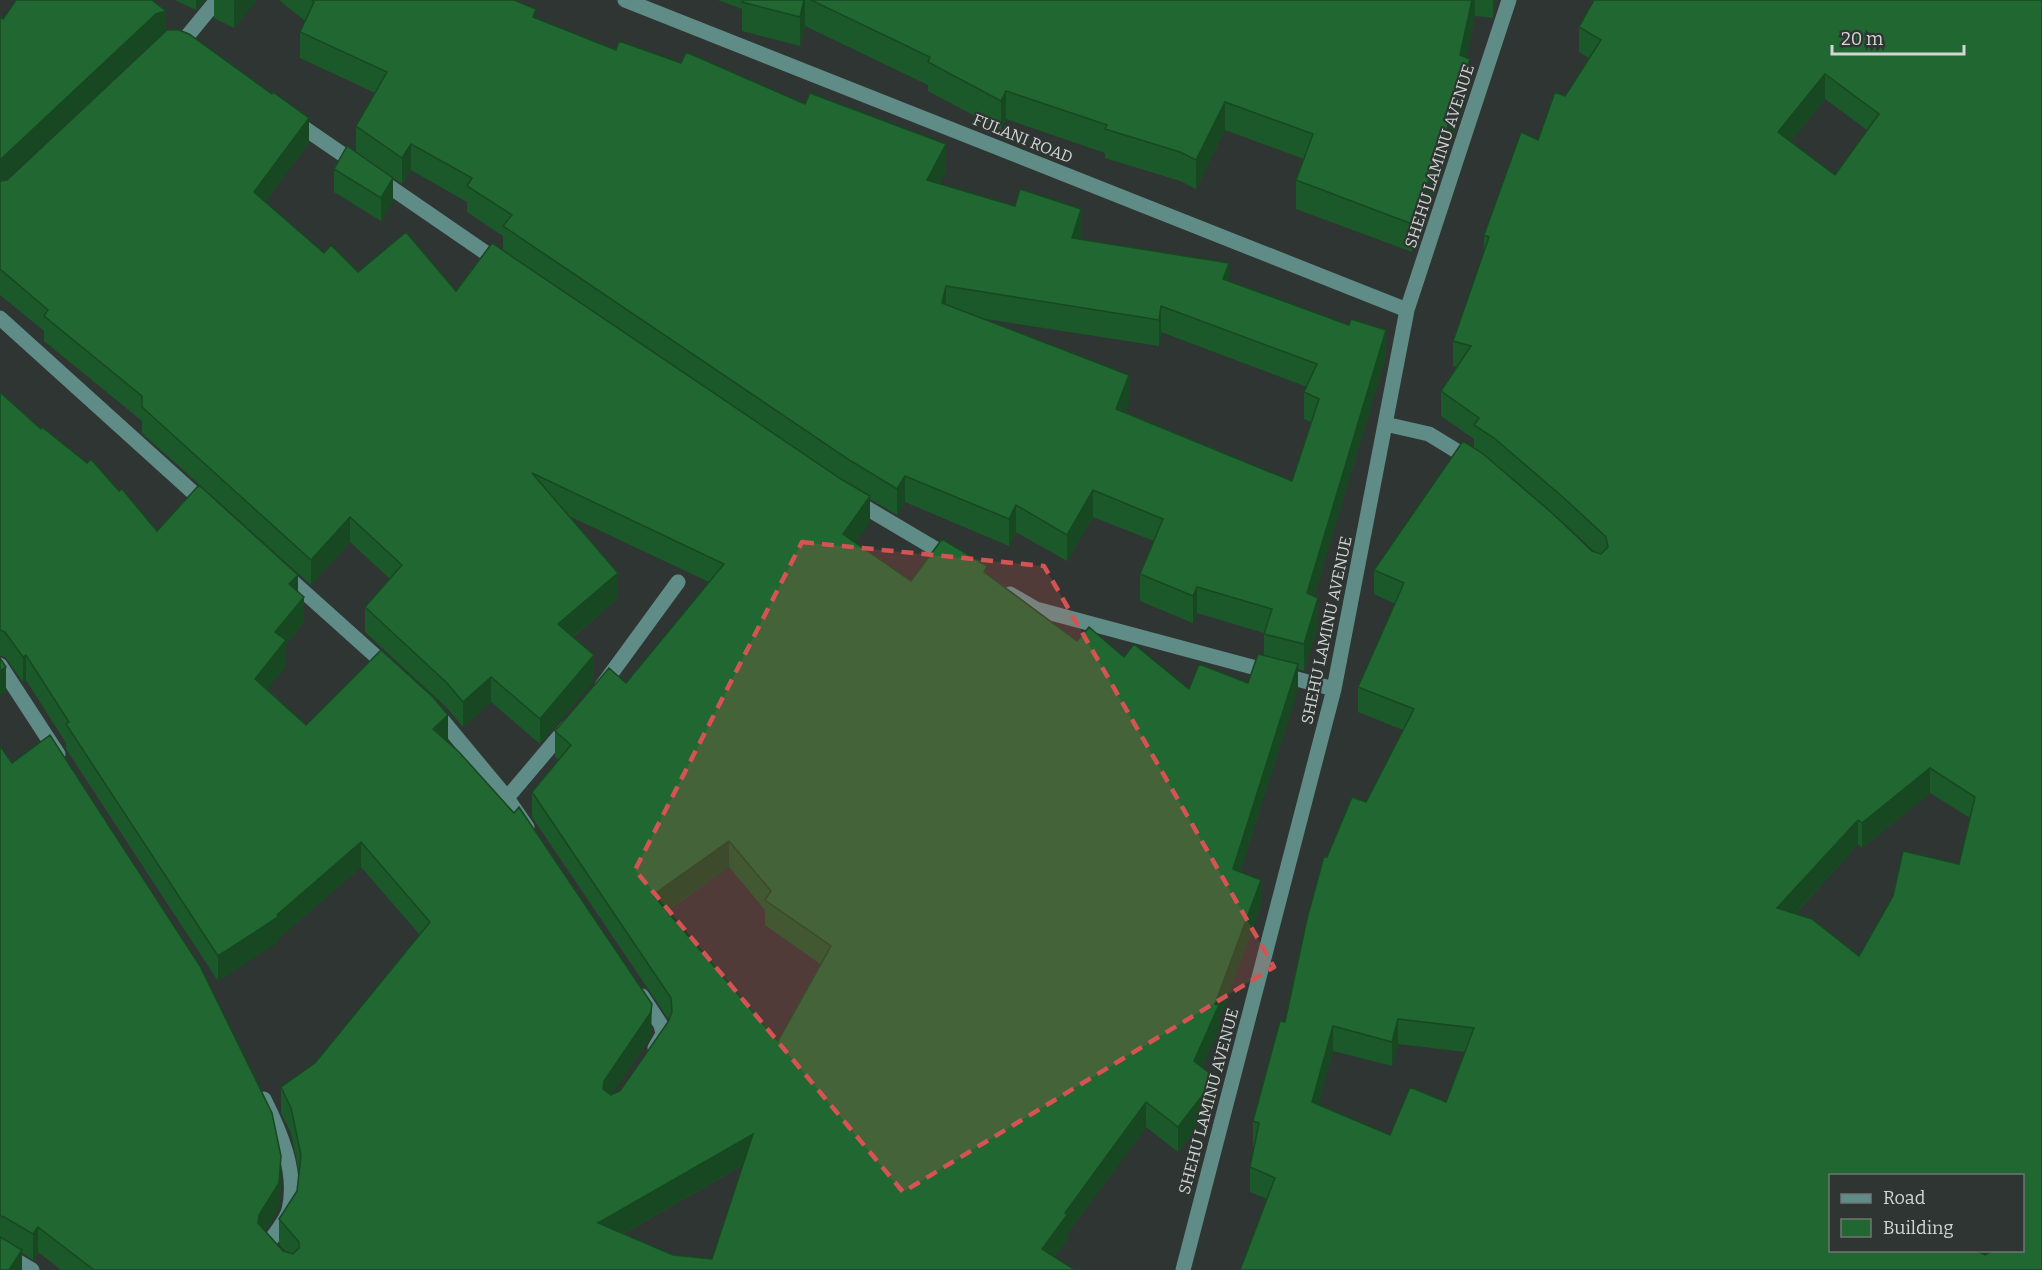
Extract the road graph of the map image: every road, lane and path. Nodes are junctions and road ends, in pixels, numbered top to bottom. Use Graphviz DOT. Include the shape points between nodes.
graph roads {
  1 [pos="217,0"];
  2 [pos="625,0"];
  3 [pos="1509,0"];
  4 [pos="163,46"];
  5 [pos="280,111"];
  6 [pos="511,270"];
  7 [pos="1407,310"];
  8 [pos="0,318"];
  9 [pos="1385,424"];
  10 [pos="1488,470"];
  11 [pos="836,489"];
  12 [pos="220,516"];
  13 [pos="273,564"];
  14 [pos="966,567"];
  15 [pos="678,582"];
  16 [pos="996,585"];
  17 [pos="0,665"];
  18 [pos="405,683"];
  19 [pos="1334,689"];
  20 [pos="596,694"];
  21 [pos="422,699"];
  22 [pos="574,720"];
  23 [pos="65,766"];
  24 [pos="507,798"];
  25 [pos="533,837"];
  26 [pos="634,985"];
  27 [pos="648,1059"];
  28 [pos="255,1082"];
  29 [pos="0,1251"];
  30 [pos="32,1270"];
  31 [pos="290,1270"];
  32 [pos="1183,1270"];
  1 -- 4 [label="street" via="187,48"];
  2 -- 7 [label="street, FULANI ROAD"];
  3 -- 7 [label="street, SHEHU LAMINU AVENUE"];
  5 -- 6 [label="street"];
  7 -- 9 [label="street, SHEHU LAMINU AVENUE"];
  8 -- 12 [label="street"];
  9 -- 10 [label="street" via="1429,434"];
  9 -- 19 [label="street, SHEHU LAMINU AVENUE"];
  11 -- 14 [label="street"];
  13 -- 18 [label="street"];
  15 -- 20 [label="street"];
  16 -- 19 [label="street" via="1036,609"];
  17 -- 23 [label="street"];
  19 -- 32 [label="street, SHEHU LAMINU AVENUE"];
  21 -- 24 [label="street" via="440,714"];
  22 -- 24 [label="street"];
  24 -- 25 [label="street"];
  26 -- 27 [label="street" via="661,1024 663,1034"];
  28 -- 31 [label="street" via="281,1135 291,1180 289,1211 267,1245"];
  29 -- 30 [label="street"];
}
